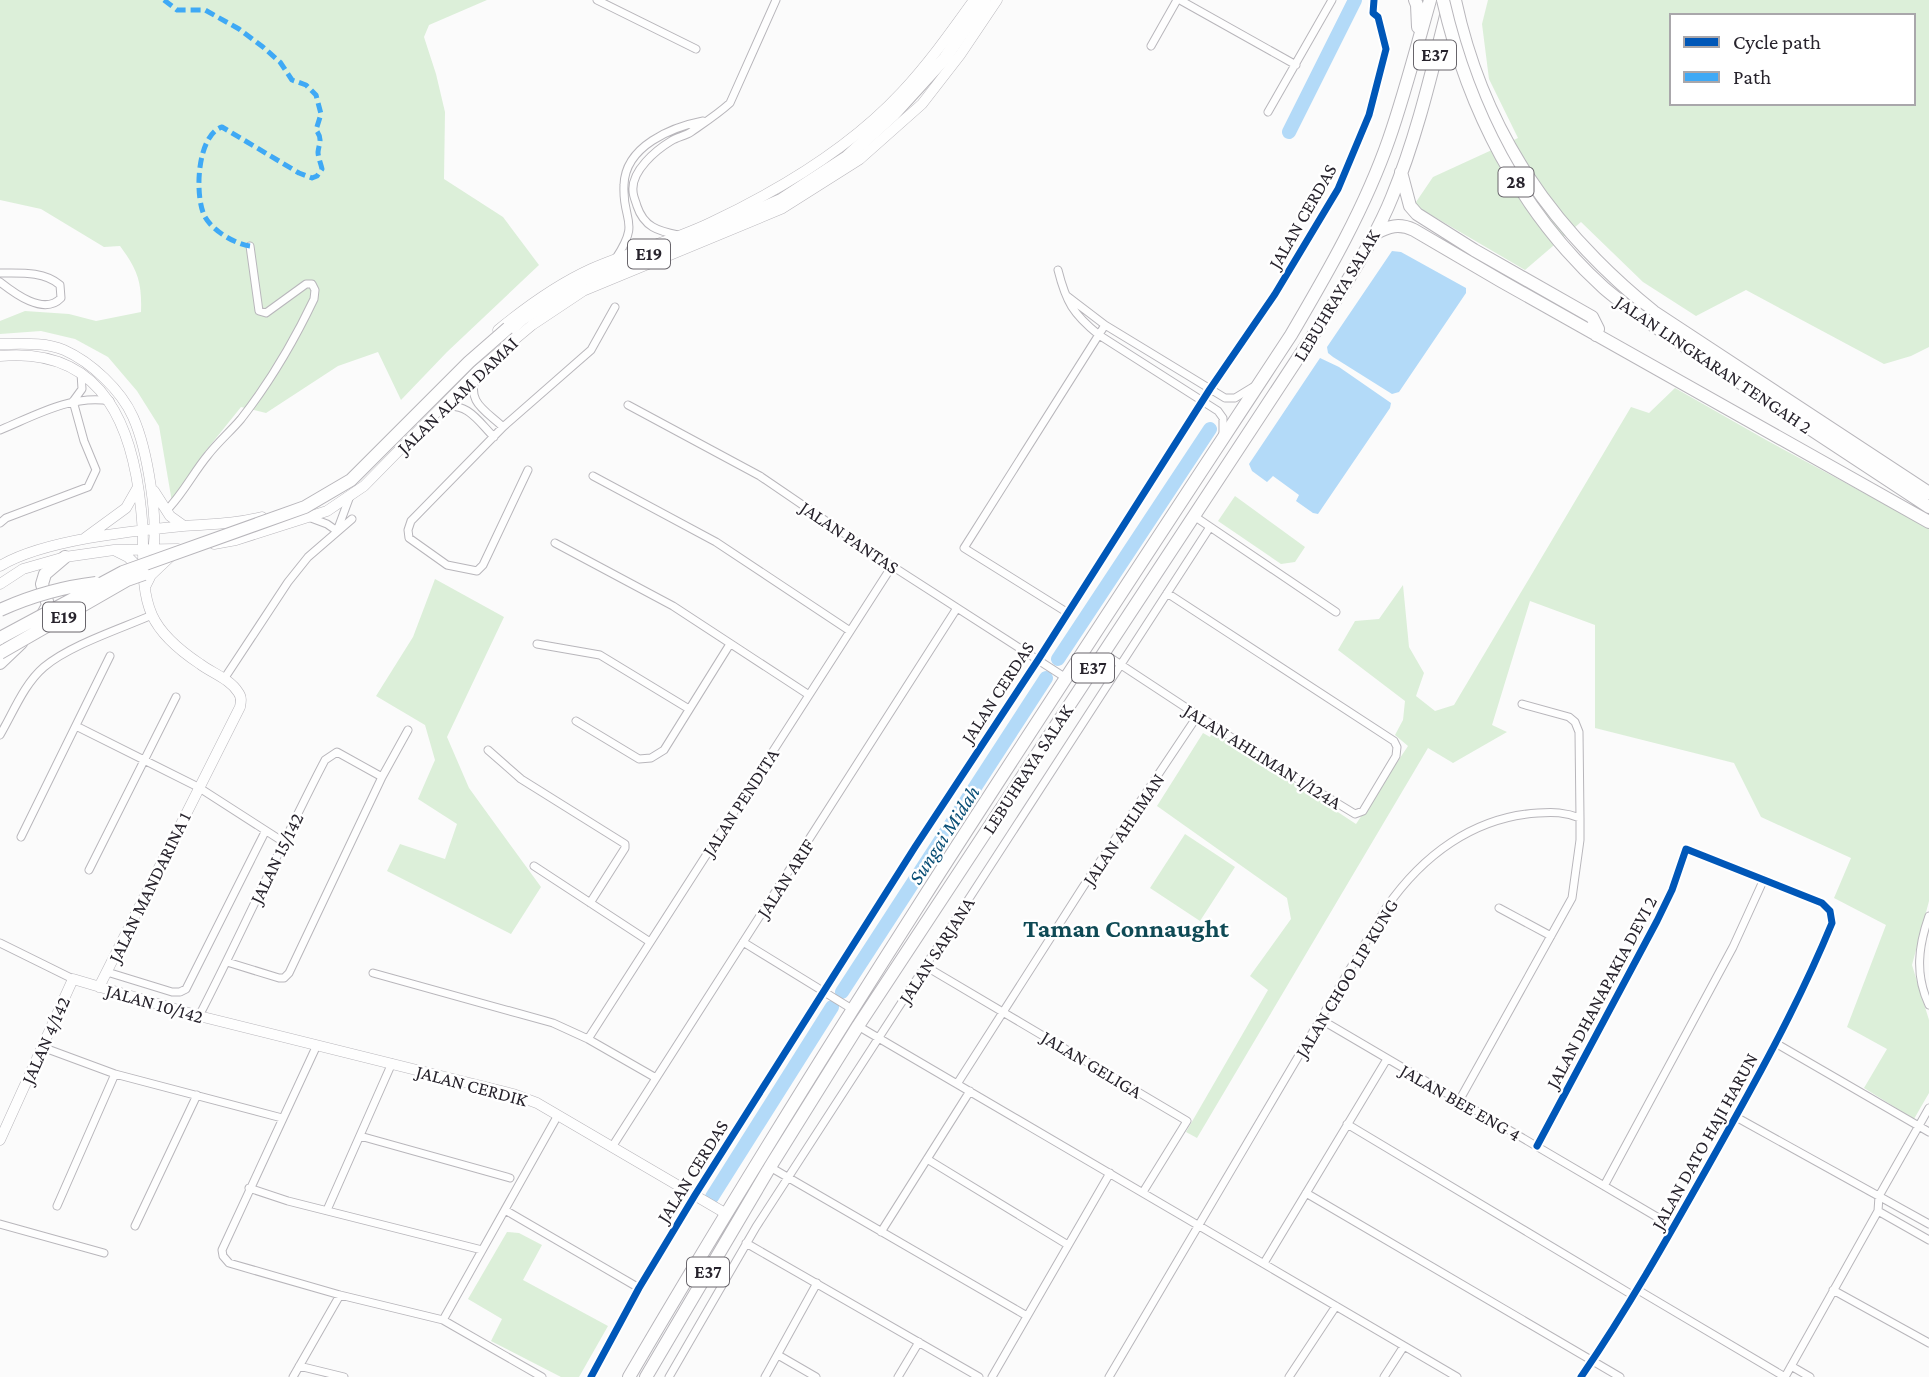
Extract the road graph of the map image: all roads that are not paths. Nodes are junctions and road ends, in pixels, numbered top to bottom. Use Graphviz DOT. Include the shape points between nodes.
graph roads {
  1 [pos="597,0"];
  2 [pos="776,0"];
  3 [pos="974,0"];
  4 [pos="984,0"];
  5 [pos="997,0"];
  6 [pos="1178,0"];
  7 [pos="1332,0"];
  8 [pos="1374,0"];
  9 [pos="1381,0"];
  10 [pos="1415,0"];
  11 [pos="1430,0"];
  12 [pos="1443,0"];
  13 [pos="1450,0"];
  14 [pos="1455,0"];
  15 [pos="1373,13"];
  16 [pos="1418,42"];
  17 [pos="1151,46"];
  18 [pos="696,49"];
  19 [pos="1296,65"];
  20 [pos="1268,112"];
  21 [pos="707,120"];
  22 [pos="649,143"];
  23 [pos="656,152"];
  24 [pos="636,156"];
  25 [pos="645,164"];
  26 [pos="1401,171"];
  27 [pos="1374,234"];
  28 [pos="679,235"];
  29 [pos="250,246"];
  30 [pos="614,260"];
  31 [pos="1058,270"];
  32 [pos="0,273"];
  33 [pos="0,282"];
  34 [pos="1063,294"];
  35 [pos="615,307"];
  36 [pos="1653,318"];
  37 [pos="1105,325"];
  38 [pos="1099,335"];
  39 [pos="1596,335"];
  40 [pos="0,344"];
  41 [pos="0,356"];
  42 [pos="478,370"];
  43 [pos="81,371"];
  44 [pos="1262,379"];
  45 [pos="1210,390"];
  46 [pos="73,401"];
  47 [pos="110,401"];
  48 [pos="1202,401"];
  49 [pos="628,405"];
  50 [pos="443,407"];
  51 [pos="503,427"];
  52 [pos="0,430"];
  53 [pos="494,437"];
  54 [pos="1223,439"];
  55 [pos="528,470"];
  56 [pos="593,476"];
  57 [pos="150,484"];
  58 [pos="139,486"];
  59 [pos="1929,492"];
  60 [pos="350,496"];
  61 [pos="1929,507"];
  62 [pos="166,510"];
  63 [pos="1194,516"];
  64 [pos="311,518"];
  65 [pos="352,519"];
  66 [pos="1929,522"];
  67 [pos="0,523"];
  68 [pos="184,526"];
  69 [pos="1210,527"];
  70 [pos="155,530"];
  71 [pos="143,531"];
  72 [pos="337,531"];
  73 [pos="81,541"];
  74 [pos="555,543"];
  75 [pos="179,549"];
  76 [pos="114,550"];
  77 [pos="148,550"];
  78 [pos="65,557"];
  79 [pos="0,566"];
  80 [pos="892,566"];
  81 [pos="143,572"];
  82 [pos="127,580"];
  83 [pos="0,584"];
  84 [pos="145,587"];
  85 [pos="1167,593"];
  86 [pos="957,608"];
  87 [pos="0,610"];
  88 [pos="1068,612"];
  89 [pos="1336,612"];
  90 [pos="152,615"];
  91 [pos="850,631"];
  92 [pos="0,638"];
  93 [pos="537,644"];
  94 [pos="730,644"];
  95 [pos="0,653"];
  96 [pos="1103,653"];
  97 [pos="110,656"];
  98 [pos="1038,660"];
  99 [pos="0,663"];
  100 [pos="1121,665"];
  101 [pos="224,679"];
  102 [pos="1066,679"];
  103 [pos="809,695"];
  104 [pos="176,697"];
  105 [pos="1521,704"];
  106 [pos="690,709"];
  107 [pos="1198,715"];
  108 [pos="576,721"];
  109 [pos="76,726"];
  110 [pos="408,730"];
  111 [pos="0,735"];
  112 [pos="488,750"];
  113 [pos="144,760"];
  114 [pos="382,776"];
  115 [pos="198,787"];
  116 [pos="1580,818"];
  117 [pos="265,832"];
  118 [pos="21,837"];
  119 [pos="282,841"];
  120 [pos="534,866"];
  121 [pos="89,870"];
  122 [pos="1763,879"];
  123 [pos="590,903"];
  124 [pos="1499,908"];
  125 [pos="1929,916"];
  126 [pos="1551,936"];
  127 [pos="650,942"];
  128 [pos="743,942"];
  129 [pos="0,943"];
  130 [pos="227,962"];
  131 [pos="925,966"];
  132 [pos="107,972"];
  133 [pos="373,974"];
  134 [pos="73,979"];
  135 [pos="99,987"];
  136 [pos="823,992"];
  137 [pos="1929,1005"];
  138 [pos="852,1010"];
  139 [pos="1004,1012"];
  140 [pos="199,1016"];
  141 [pos="1320,1019"];
  142 [pos="858,1026"];
  143 [pos="878,1038"];
  144 [pos="588,1039"];
  145 [pos="1777,1044"];
  146 [pos="317,1045"];
  147 [pos="42,1047"];
  148 [pos="1387,1059"];
  149 [pos="393,1063"];
  150 [pos="115,1074"];
  151 [pos="656,1078"];
  152 [pos="957,1084"];
  153 [pos="970,1091"];
  154 [pos="197,1095"];
  155 [pos="1459,1101"];
  156 [pos="1929,1108"];
  157 [pos="558,1115"];
  158 [pos="1736,1117"];
  159 [pos="282,1118"];
  160 [pos="1347,1125"];
  161 [pos="1919,1126"];
  162 [pos="1929,1132"];
  163 [pos="360,1136"];
  164 [pos="0,1140"];
  165 [pos="1537,1146"];
  166 [pos="612,1147"];
  167 [pos="927,1159"];
  168 [pos="770,1167"];
  169 [pos="1110,1173"];
  170 [pos="510,1178"];
  171 [pos="788,1178"];
  172 [pos="1604,1186"];
  173 [pos="250,1188"];
  174 [pos="1143,1192"];
  175 [pos="1306,1193"];
  176 [pos="695,1195"];
  177 [pos="1879,1196"];
  178 [pos="57,1206"];
  179 [pos="327,1210"];
  180 [pos="505,1210"];
  181 [pos="1878,1211"];
  182 [pos="725,1213"];
  183 [pos="0,1224"];
  184 [pos="1198,1224"];
  185 [pos="1929,1224"];
  186 [pos="135,1226"];
  187 [pos="1674,1227"];
  188 [pos="881,1232"];
  189 [pos="1929,1240"];
  190 [pos="746,1243"];
  191 [pos="1069,1245"];
  192 [pos="482,1250"];
  193 [pos="104,1253"];
  194 [pos="1264,1263"];
  195 [pos="817,1283"];
  196 [pos="639,1288"];
  197 [pos="1833,1290"];
  198 [pos="1636,1293"];
  199 [pos="340,1295"];
  200 [pos="1336,1306"];
  201 [pos="1027,1316"];
  202 [pos="443,1320"];
  203 [pos="919,1342"];
  204 [pos="1929,1343"];
  205 [pos="1404,1346"];
  206 [pos="778,1355"];
  207 [pos="1592,1361"];
  208 [pos="299,1366"];
  209 [pos="1791,1366"];
  210 [pos="1773,1374"];
  211 [pos="293,1377"];
  212 [pos="344,1377"];
  213 [pos="542,1377"];
  214 [pos="591,1377"];
  215 [pos="629,1377"];
  216 [pos="646,1377"];
  217 [pos="668,1377"];
  218 [pos="765,1377"];
  219 [pos="816,1377"];
  220 [pos="898,1377"];
  221 [pos="979,1377"];
  222 [pos="992,1377"];
  223 [pos="1109,1377"];
  224 [pos="1289,1377"];
  225 [pos="1384,1377"];
  226 [pos="1457,1377"];
  227 [pos="1581,1377"];
  228 [pos="1620,1377"];
  229 [pos="1785,1377"];
  230 [pos="1810,1377"];
  1 -- 18 [label="street"];
  2 -- 21 [label="street" via="736,93"];
  3 -- 28 [label="main road, JALAN ALAM DAMAI" via="930,61 846,143 769,191"];
  4 -- 82 [label="highway, E19, bridge" via="945,58 894,114 847,156 781,200 583,280 522,319 353,483 308,510"];
  4 -- 92 [label="highway, E19, bridge" via="943,57 892,113 845,155 779,198 581,278 520,317 351,480 305,508 123,572"];
  5 -- 42 [label="main road, JALAN ALAM DAMAI" via="922,104 860,159 781,209 583,291"];
  6 -- 17 [label="street"];
  6 -- 19 [label="street"];
  7 -- 19 [label="street"];
  8 -- 15 [label="street, JALAN CERDAS"];
  9 -- 15 [label="street"];
  10 -- 16 [label="highway"];
  11 -- 16 [label="highway, LEBUHRAYA SALAK / E37"];
  12 -- 36 [label="highway, JALAN LINGKARAN TENGAH 2 / 28, bridge" via="1476,109 1538,215 1606,290"];
  13 -- 26 [label="highway, LEBUHRAYA SALAK / E37"];
  14 -- 36 [label="highway, JALAN LINGKARAN TENGAH 2 / 28" via="1488,104 1522,169 1589,255"];
  15 -- 45 [label="street, JALAN CERDAS" via="1386,49 1353,156 1282,283"];
  16 -- 44 [label="highway, LEBUHRAYA SALAK / E37" via="1373,182 1320,287"];
  19 -- 20 [label="street"];
  21 -- 22 [label="street" via="674,128"];
  21 -- 23 [label="street"];
  22 -- 23 [label="street"];
  22 -- 24 [label="street"];
  23 -- 25 [label="street"];
  24 -- 25 [label="street"];
  24 -- 30 [label="street" via="623,183 629,236"];
  25 -- 28 [label="street" via="633,191 640,217 655,230"];
  26 -- 27 [label="highway, LEBUHRAYA SALAK / E37"];
  26 -- 39 [label="highway" via="1410,206 1417,214 1592,317"];
  27 -- 39 [label="highway" via="1392,225 1415,230"];
  27 -- 63 [label="highway, LEBUHRAYA SALAK / E37"];
  28 -- 30 [label="main road, JALAN ALAM DAMAI"];
  29 -- 62 [label="street" via="259,311 276,308 306,284 312,284 314,299 262,391"];
  30 -- 68 [label="main road, JALAN ALAM DAMAI" via="519,313 488,338 364,466 321,495 253,519"];
  31 -- 34 [label="street"];
  32 -- 33 [label="street" via="45,276 60,285 61,298 57,303 37,303"];
  34 -- 37 [label="street"];
  34 -- 38 [label="street" via="1081,321"];
  35 -- 51 [label="street" via="591,350"];
  36 -- 59 [label="highway, JALAN LINGKARAN TENGAH 2 / 28"];
  36 -- 61 [label="highway, JALAN LINGKARAN TENGAH 2 / 28"];
  37 -- 38 [label="street"];
  37 -- 45 [label="street"];
  38 -- 48 [label="street"];
  38 -- 88 [label="street" via="964,548"];
  39 -- 66 [label="highway"];
  40 -- 57 [label="main road" via="59,348 96,372 134,418"];
  41 -- 43 [label="main road" via="46,358"];
  42 -- 50 [label="main road, JALAN ALAM DAMAI"];
  42 -- 51 [label="street" via="474,400"];
  43 -- 46 [label="street" via="82,389"];
  43 -- 47 [label="main road"];
  44 -- 45 [label="street" via="1236,398"];
  44 -- 54 [label="highway, LEBUHRAYA SALAK / E37"];
  45 -- 48 [label="street, JALAN CERDAS"];
  46 -- 47 [label="street"];
  46 -- 52 [label="street"];
  46 -- 67 [label="street" via="96,470 88,488"];
  47 -- 58 [label="main road"];
  48 -- 54 [label="street" via="1223,418"];
  48 -- 88 [label="street, JALAN CERDAS"];
  49 -- 80 [label="street, JALAN PANTAS" via="760,476"];
  50 -- 53 [label="street" via="466,410"];
  50 -- 60 [label="main road, JALAN ALAM DAMAI"];
  51 -- 53 [label="street"];
  53 -- 55 [label="street" via="411,521 410,538 447,565 477,571"];
  54 -- 102 [label="highway, LEBUHRAYA SALAK / E37"];
  56 -- 91 [label="street" via="716,542"];
  57 -- 62 [label="main road"];
  57 -- 70 [label="main road"];
  58 -- 71 [label="main road"];
  58 -- 73 [label="main road" via="126,508"];
  60 -- 64 [label="main road, JALAN ALAM DAMAI"];
  60 -- 72 [label="street"];
  62 -- 68 [label="main road"];
  63 -- 69 [label="street"];
  63 -- 96 [label="highway, LEBUHRAYA SALAK / E37"];
  64 -- 72 [label="street"];
  64 -- 75 [label="main road, JALAN ALAM DAMAI" via="236,541"];
  65 -- 72 [label="street"];
  68 -- 70 [label="main road, JALAN ALAM DAMAI"];
  69 -- 85 [label="street, JALAN SARJANA"];
  69 -- 89 [label="street"];
  70 -- 71 [label="main road, JALAN ALAM DAMAI"];
  70 -- 77 [label="main road"];
  71 -- 73 [label="main road, JALAN ALAM DAMAI"];
  71 -- 77 [label="main road"];
  72 -- 101 [label="street" via="293,575"];
  73 -- 79 [label="main road, JALAN ALAM DAMAI" via="16,556"];
  74 -- 94 [label="street" via="672,605"];
  75 -- 77 [label="main road, JALAN ALAM DAMAI"];
  75 -- 84 [label="main road" via="151,575"];
  76 -- 77 [label="main road, JALAN ALAM DAMAI"];
  76 -- 78 [label="main road, JALAN ALAM DAMAI"];
  76 -- 81 [label="main road"];
  77 -- 81 [label="main road, JALAN MANDARINA 1"];
  77 -- 84 [label="main road, JALAN MANDARINA 1"];
  78 -- 83 [label="main road, JALAN ALAM DAMAI" via="23,569"];
  78 -- 99 [label="highway" via="45,574 42,584 48,605 41,620"];
  80 -- 86 [label="street, JALAN PANTAS"];
  80 -- 91 [label="street, JALAN PENDITA"];
  81 -- 84 [label="main road, JALAN MANDARINA 1"];
  82 -- 87 [label="highway, bridge" via="71,586"];
  82 -- 95 [label="highway, E19, bridge"];
  84 -- 90 [label="main road, JALAN MANDARINA 1"];
  85 -- 100 [label="street, JALAN SARJANA"];
  85 -- 107 [label="street, JALAN AHLIMAN 1/124A" via="1394,741 1396,756 1363,811 1355,814"];
  86 -- 98 [label="street, JALAN PANTAS"];
  86 -- 128 [label="street, JALAN ARIF"];
  88 -- 98 [label="street, JALAN CERDAS"];
  90 -- 101 [label="main road, JALAN MANDARINA 1" via="171,641"];
  90 -- 111 [label="street" via="44,667"];
  91 -- 103 [label="street, JALAN PENDITA"];
  93 -- 106 [label="street" via="600,655"];
  94 -- 103 [label="street"];
  94 -- 106 [label="street"];
  96 -- 100 [label="street, JALAN AHLIMAN 1/124A"];
  96 -- 142 [label="highway, LEBUHRAYA SALAK / E37"];
  97 -- 109 [label="street"];
  98 -- 102 [label="street, JALAN PANTAS"];
  98 -- 136 [label="street, JALAN CERDAS"];
  100 -- 107 [label="street, JALAN AHLIMAN 1/124A"];
  100 -- 131 [label="street, JALAN SARJANA"];
  101 -- 115 [label="main road, JALAN MANDARINA 1" via="238,691 240,707"];
  102 -- 138 [label="highway, LEBUHRAYA SALAK / E37"];
  103 -- 127 [label="street, JALAN PENDITA"];
  104 -- 113 [label="street"];
  105 -- 116 [label="street" via="1576,722"];
  106 -- 108 [label="street" via="664,750 645,760"];
  107 -- 139 [label="street, JALAN AHLIMAN"];
  109 -- 113 [label="street"];
  109 -- 118 [label="street"];
  110 -- 114 [label="street"];
  112 -- 123 [label="street" via="521,779 625,844"];
  113 -- 115 [label="street"];
  113 -- 121 [label="street"];
  114 -- 119 [label="street, JALAN 15/142" via="344,754 331,754"];
  114 -- 130 [label="street" via="289,973 279,978"];
  115 -- 117 [label="street"];
  115 -- 132 [label="main road, JALAN MANDARINA 1"];
  116 -- 126 [label="street" via="1572,898"];
  116 -- 141 [label="street, JALAN CHOO LIP KUNG" via="1559,812 1517,814 1477,827 1445,845 1416,869 1394,897"];
  117 -- 119 [label="street"];
  117 -- 132 [label="street" via="186,989 172,992"];
  119 -- 130 [label="street, JALAN 15/142"];
  120 -- 123 [label="street"];
  122 -- 145 [label="street, JALAN DATO HAJI HARUN" via="1822,903 1830,911 1832,923"];
  122 -- 165 [label="street, JALAN DHANAPAKIA DEVI 2" via="1686,849 1657,920"];
  122 -- 172 [label="street" via="1733,947"];
  123 -- 127 [label="street"];
  124 -- 126 [label="street"];
  125 -- 137 [label="street" via="1919,970"];
  126 -- 155 [label="street"];
  127 -- 144 [label="street, JALAN PENDITA"];
  128 -- 136 [label="street"];
  128 -- 151 [label="street, JALAN ARIF"];
  129 -- 134 [label="street, JALAN 10/142"];
  130 -- 140 [label="street, JALAN 15/142"];
  131 -- 139 [label="street, JALAN GELIGA"];
  131 -- 143 [label="street, JALAN SARJANA"];
  132 -- 135 [label="main road, JALAN MANDARINA 1"];
  133 -- 144 [label="street" via="553,1023"];
  134 -- 135 [label="main road, JALAN 10/142"];
  134 -- 147 [label="main road, JALAN 4/142"];
  135 -- 140 [label="main road, JALAN 10/142"];
  136 -- 138 [label="street"];
  136 -- 176 [label="street, JALAN CERDAS"];
  138 -- 182 [label="highway, LEBUHRAYA SALAK / E37"];
  139 -- 152 [label="street, JALAN AHLIMAN"];
  139 -- 174 [label="street, JALAN GELIGA" via="1187,1121"];
  140 -- 146 [label="main road, JALAN 10/142"];
  141 -- 148 [label="street, JALAN BEE ENG 4"];
  141 -- 184 [label="street, JALAN CHOO LIP KUNG"];
  142 -- 143 [label="street"];
  142 -- 168 [label="highway, LEBUHRAYA SALAK / E37"];
  143 -- 152 [label="street"];
  143 -- 171 [label="street, JALAN SARJANA"];
  144 -- 151 [label="street"];
  145 -- 158 [label="street, JALAN DATO HAJI HARUN"];
  145 -- 161 [label="street"];
  146 -- 149 [label="main road, JALAN CERDIK"];
  146 -- 159 [label="street"];
  147 -- 150 [label="street"];
  147 -- 164 [label="main road, JALAN 4/142"];
  148 -- 155 [label="street, JALAN BEE ENG 4"];
  148 -- 160 [label="street"];
  149 -- 157 [label="main road, JALAN CERDIK" via="513,1094"];
  149 -- 163 [label="street"];
  150 -- 154 [label="street"];
  150 -- 178 [label="street"];
  151 -- 166 [label="street, JALAN ARIF"];
  152 -- 153 [label="street"];
  153 -- 167 [label="street"];
  153 -- 169 [label="street"];
  154 -- 159 [label="street"];
  154 -- 186 [label="street"];
  155 -- 165 [label="street, JALAN BEE ENG 4"];
  156 -- 161 [label="street"];
  157 -- 166 [label="main road, JALAN CERDIK"];
  157 -- 180 [label="street"];
  158 -- 177 [label="street"];
  158 -- 187 [label="street, JALAN DATO HAJI HARUN"];
  159 -- 173 [label="street"];
  160 -- 175 [label="street"];
  160 -- 198 [label="street"];
  161 -- 162 [label="street"];
  161 -- 177 [label="street"];
  163 -- 170 [label="street"];
  163 -- 179 [label="street"];
  165 -- 172 [label="street, JALAN BEE ENG 4"];
  166 -- 176 [label="main road, JALAN CERDIK"];
  167 -- 188 [label="street"];
  167 -- 191 [label="street"];
  168 -- 171 [label="street"];
  168 -- 216 [label="highway, LEBUHRAYA SALAK / E37"];
  169 -- 174 [label="street"];
  169 -- 191 [label="street"];
  171 -- 188 [label="street"];
  171 -- 190 [label="street, JALAN SARJANA"];
  172 -- 187 [label="street, JALAN BEE ENG 4"];
  173 -- 179 [label="street"];
  173 -- 199 [label="street" via="223,1256 229,1263"];
  174 -- 184 [label="street"];
  175 -- 194 [label="street"];
  175 -- 207 [label="street"];
  176 -- 182 [label="main road, JALAN CERDIK"];
  176 -- 196 [label="street, JALAN CERDAS"];
  177 -- 181 [label="street"];
  177 -- 185 [label="street"];
  179 -- 192 [label="street"];
  180 -- 192 [label="street"];
  180 -- 196 [label="street"];
  181 -- 189 [label="street"];
  181 -- 197 [label="street"];
  182 -- 215 [label="highway, LEBUHRAYA SALAK / E37"];
  183 -- 193 [label="street"];
  184 -- 194 [label="street"];
  184 -- 223 [label="street, JALAN CHOO LIP KUNG"];
  187 -- 198 [label="street, JALAN DATO HAJI HARUN"];
  188 -- 201 [label="street"];
  190 -- 195 [label="street"];
  190 -- 217 [label="street, JALAN SARJANA"];
  191 -- 201 [label="street"];
  192 -- 202 [label="street"];
  194 -- 200 [label="street"];
  195 -- 203 [label="street"];
  195 -- 206 [label="street"];
  196 -- 214 [label="street, JALAN CERDAS"];
  197 -- 204 [label="street"];
  197 -- 209 [label="street"];
  198 -- 207 [label="street, JALAN DATO HAJI HARUN"];
  198 -- 210 [label="street"];
  199 -- 202 [label="street"];
  199 -- 208 [label="street"];
  200 -- 205 [label="street"];
  200 -- 224 [label="street"];
  201 -- 222 [label="street"];
  202 -- 213 [label="street"];
  203 -- 220 [label="street"];
  203 -- 221 [label="street"];
  205 -- 225 [label="street"];
  205 -- 226 [label="street"];
  206 -- 218 [label="street"];
  206 -- 219 [label="street"];
  207 -- 227 [label="street, JALAN DATO HAJI HARUN"];
  207 -- 228 [label="street"];
  208 -- 211 [label="street"];
  208 -- 212 [label="street"];
  209 -- 229 [label="street"];
  209 -- 230 [label="street"];
  210 -- 229 [label="street"];
}
